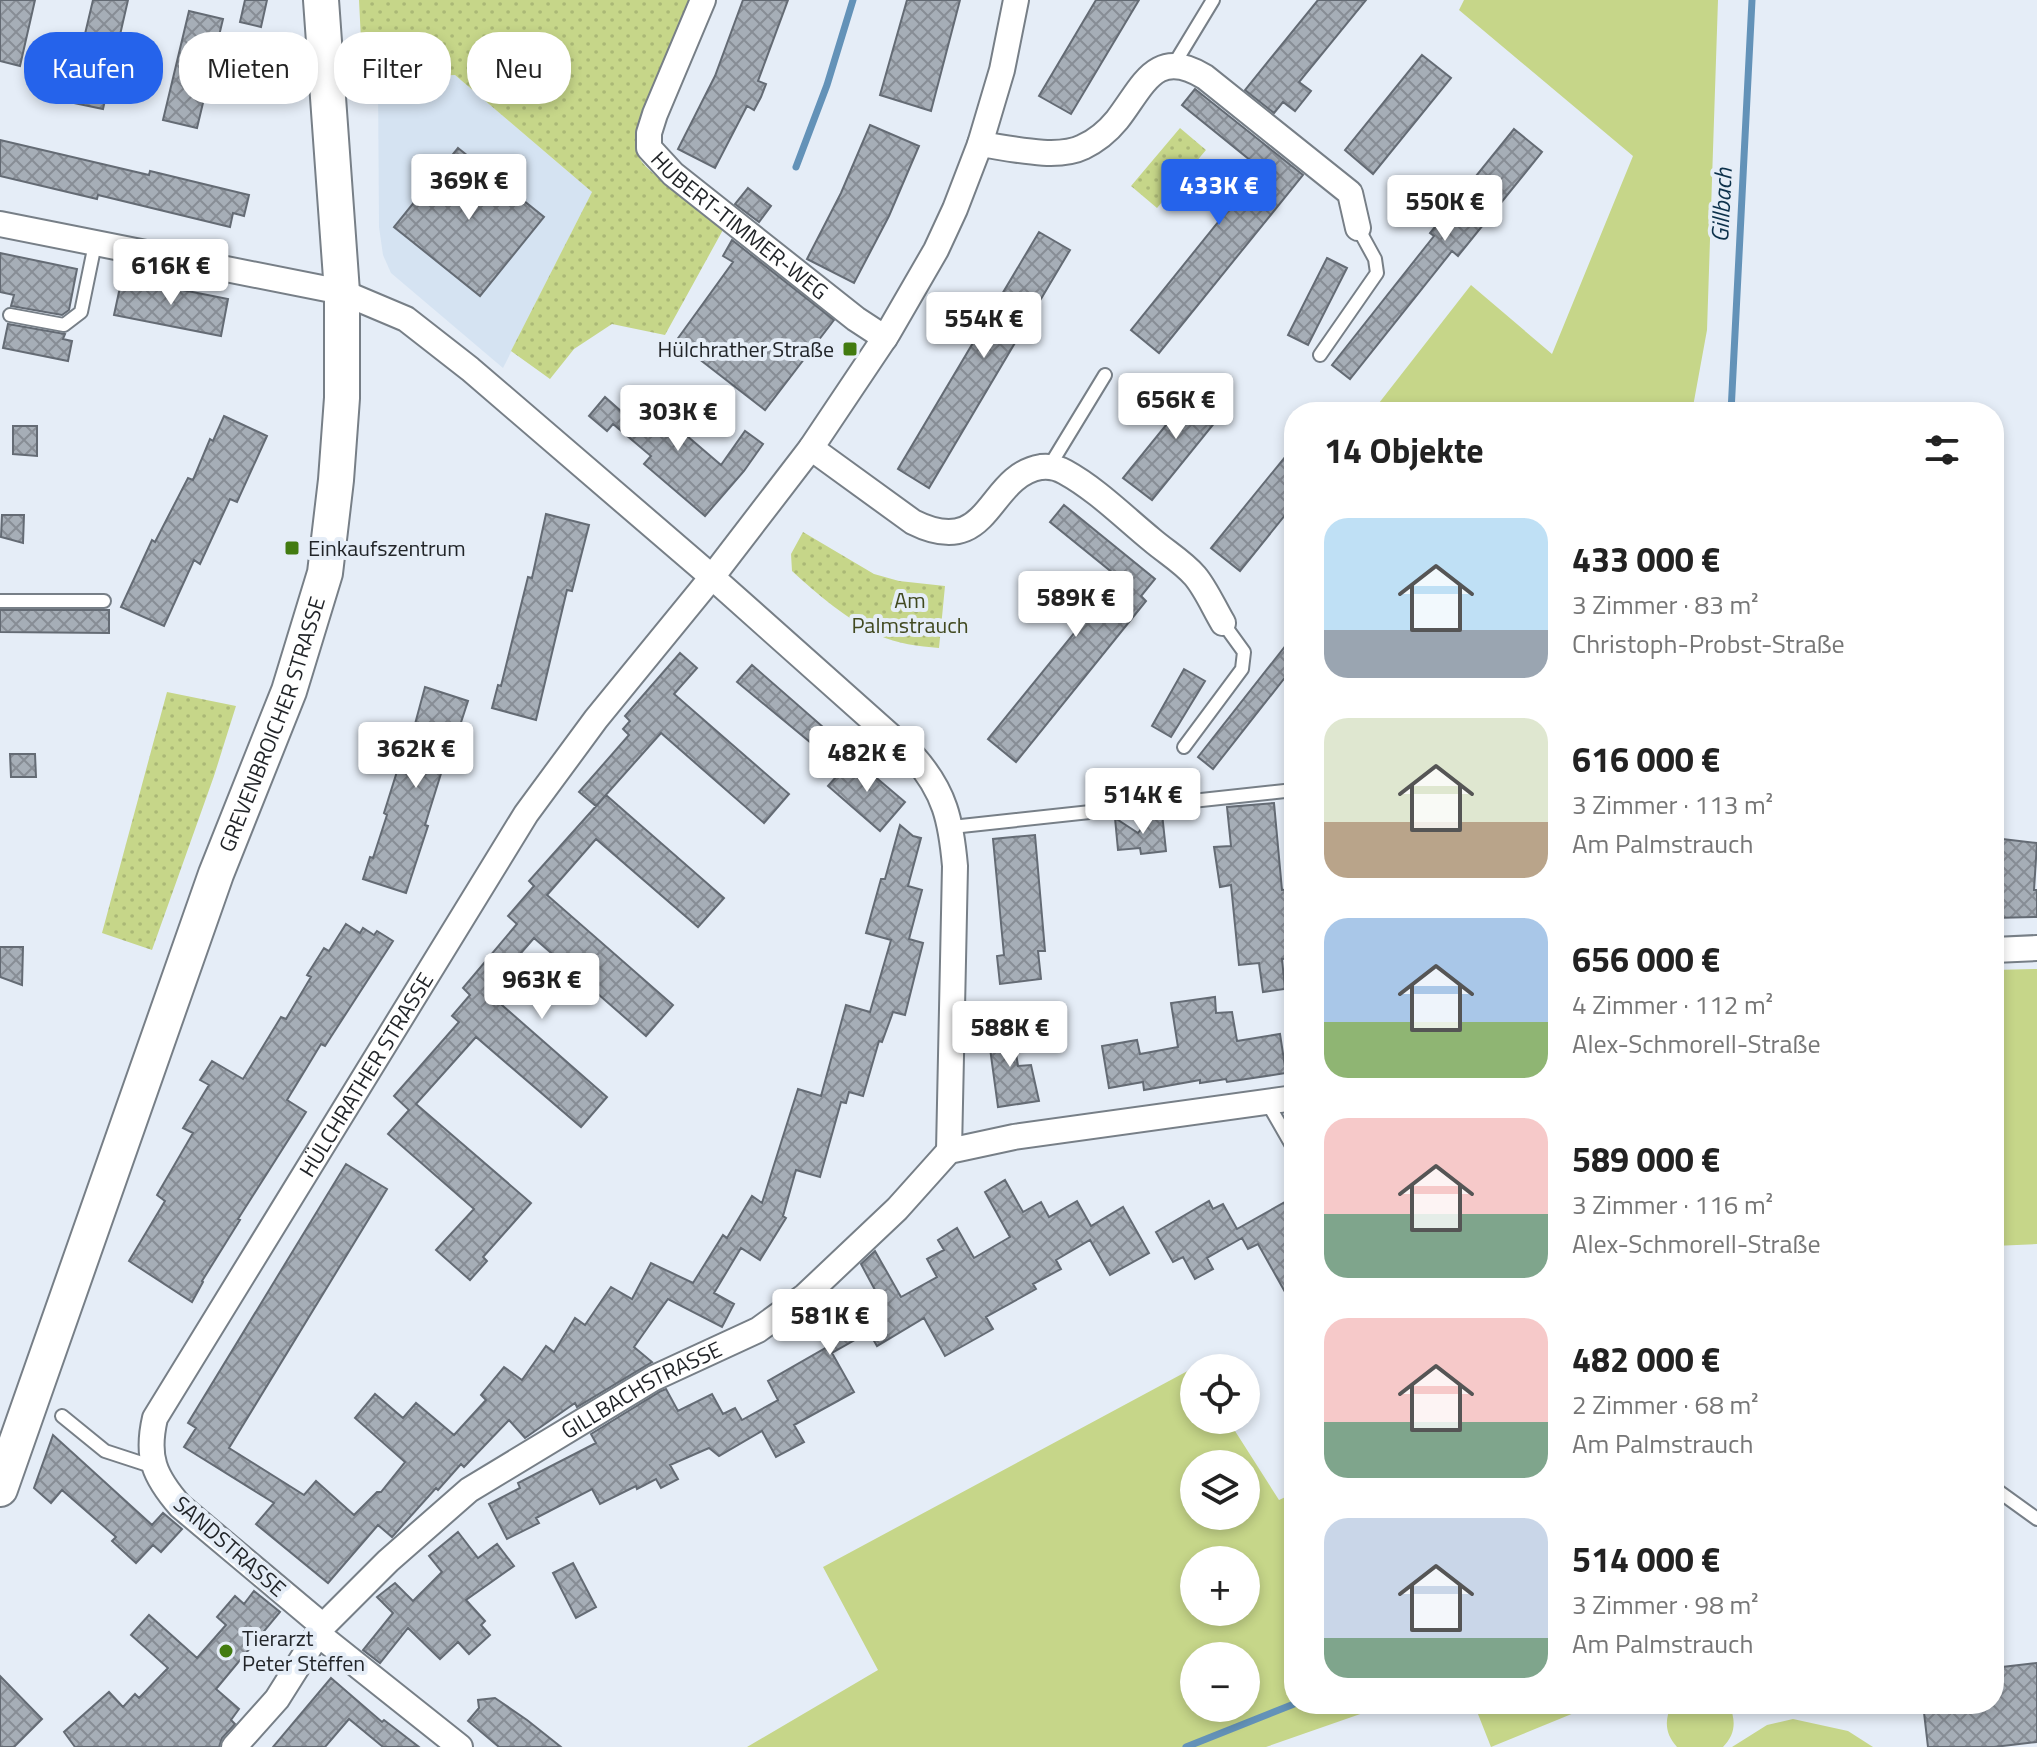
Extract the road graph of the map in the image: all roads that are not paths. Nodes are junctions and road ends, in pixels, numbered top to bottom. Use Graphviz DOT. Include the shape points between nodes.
graph roads {
  1 [pos="321,0"];
  2 [pos="703,0"];
  3 [pos="1016,0"];
  4 [pos="1213,0"];
  5 [pos="1173,66"];
  6 [pos="980,144"];
  7 [pos="0,224"];
  8 [pos="1358,228"];
  9 [pos="95,244"];
  10 [pos="342,292"];
  11 [pos="10,315"];
  12 [pos="885,338"];
  13 [pos="1320,355"];
  14 [pos="1105,375"];
  15 [pos="811,448"];
  16 [pos="1049,467"];
  17 [pos="712,577"];
  18 [pos="0,601"];
  19 [pos="104,601"];
  20 [pos="1223,623"];
  21 [pos="1184,747"];
  22 [pos="1284,791"];
  23 [pos="952,827"];
  24 [pos="2037,948"];
  25 [pos="2004,950"];
  26 [pos="1284,1099"];
  27 [pos="1267,1102"];
  28 [pos="1284,1132"];
  29 [pos="949,1151"];
  30 [pos="62,1416"];
  31 [pos="154,1467"];
  32 [pos="0,1489"];
  33 [pos="2004,1495"];
  34 [pos="2037,1519"];
  35 [pos="320,1630"];
  36 [pos="234,1747"];
  37 [pos="460,1747"];
  1 -- 10 [label="main road, GREVENBROICHER STRASSE"];
  2 -- 12 [label="street, HUBERT-TIMMER-WEG" via="655,114 649,148 673,174"];
  3 -- 6 [label="street, HÜLCHRATHER STRASSE"];
  4 -- 5 [label="lane"];
  5 -- 6 [label="street" via="1149,75 1110,128 1082,148 1056,153"];
  5 -- 8 [label="street" via="1190,67 1205,77 1350,193"];
  6 -- 12 [label="street, HÜLCHRATHER STRASSE" via="936,250"];
  7 -- 9 [label="street"];
  8 -- 13 [label="lane" via="1377,273"];
  9 -- 10 [label="street"];
  9 -- 11 [label="lane" via="81,312 64,325"];
  10 -- 17 [label="street" via="388,309 425,332"];
  10 -- 32 [label="main road, GREVENBROICHER STRASSE" via="336,480 317,605 289,691 216,874"];
  12 -- 15 [label="street, HÜLCHRATHER STRASSE"];
  14 -- 16 [label="lane"];
  15 -- 16 [label="street" via="913,522 947,533 974,525 1022,475"];
  15 -- 17 [label="street, HÜLCHRATHER STRASSE"];
  16 -- 20 [label="street" via="1068,473 1195,576"];
  17 -- 23 [label="street" via="914,757 936,785"];
  17 -- 31 [label="street, HÜLCHRATHER STRASSE" via="526,814 155,1418 150,1441"];
  18 -- 19 [label="lane"];
  20 -- 21 [label="lane" via="1244,652 1242,669"];
  22 -- 23 [label="lane"];
  23 -- 29 [label="street"];
  24 -- 25 [label="street"];
  26 -- 27 [label="street"];
  27 -- 28 [label="lane"];
  27 -- 29 [label="street"];
  29 -- 35 [label="street, GILLBACHSTRASSE" via="805,1296 758,1330 654,1378 469,1490"];
  30 -- 31 [label="lane" via="105,1451"];
  31 -- 35 [label="street, SANDSTRASSE" via="180,1506"];
  33 -- 34 [label="lane"];
  35 -- 36 [label="street, GILLBACHSTRASSE" via="277,1699"];
  35 -- 37 [label="street, SANDSTRASSE"];
}
